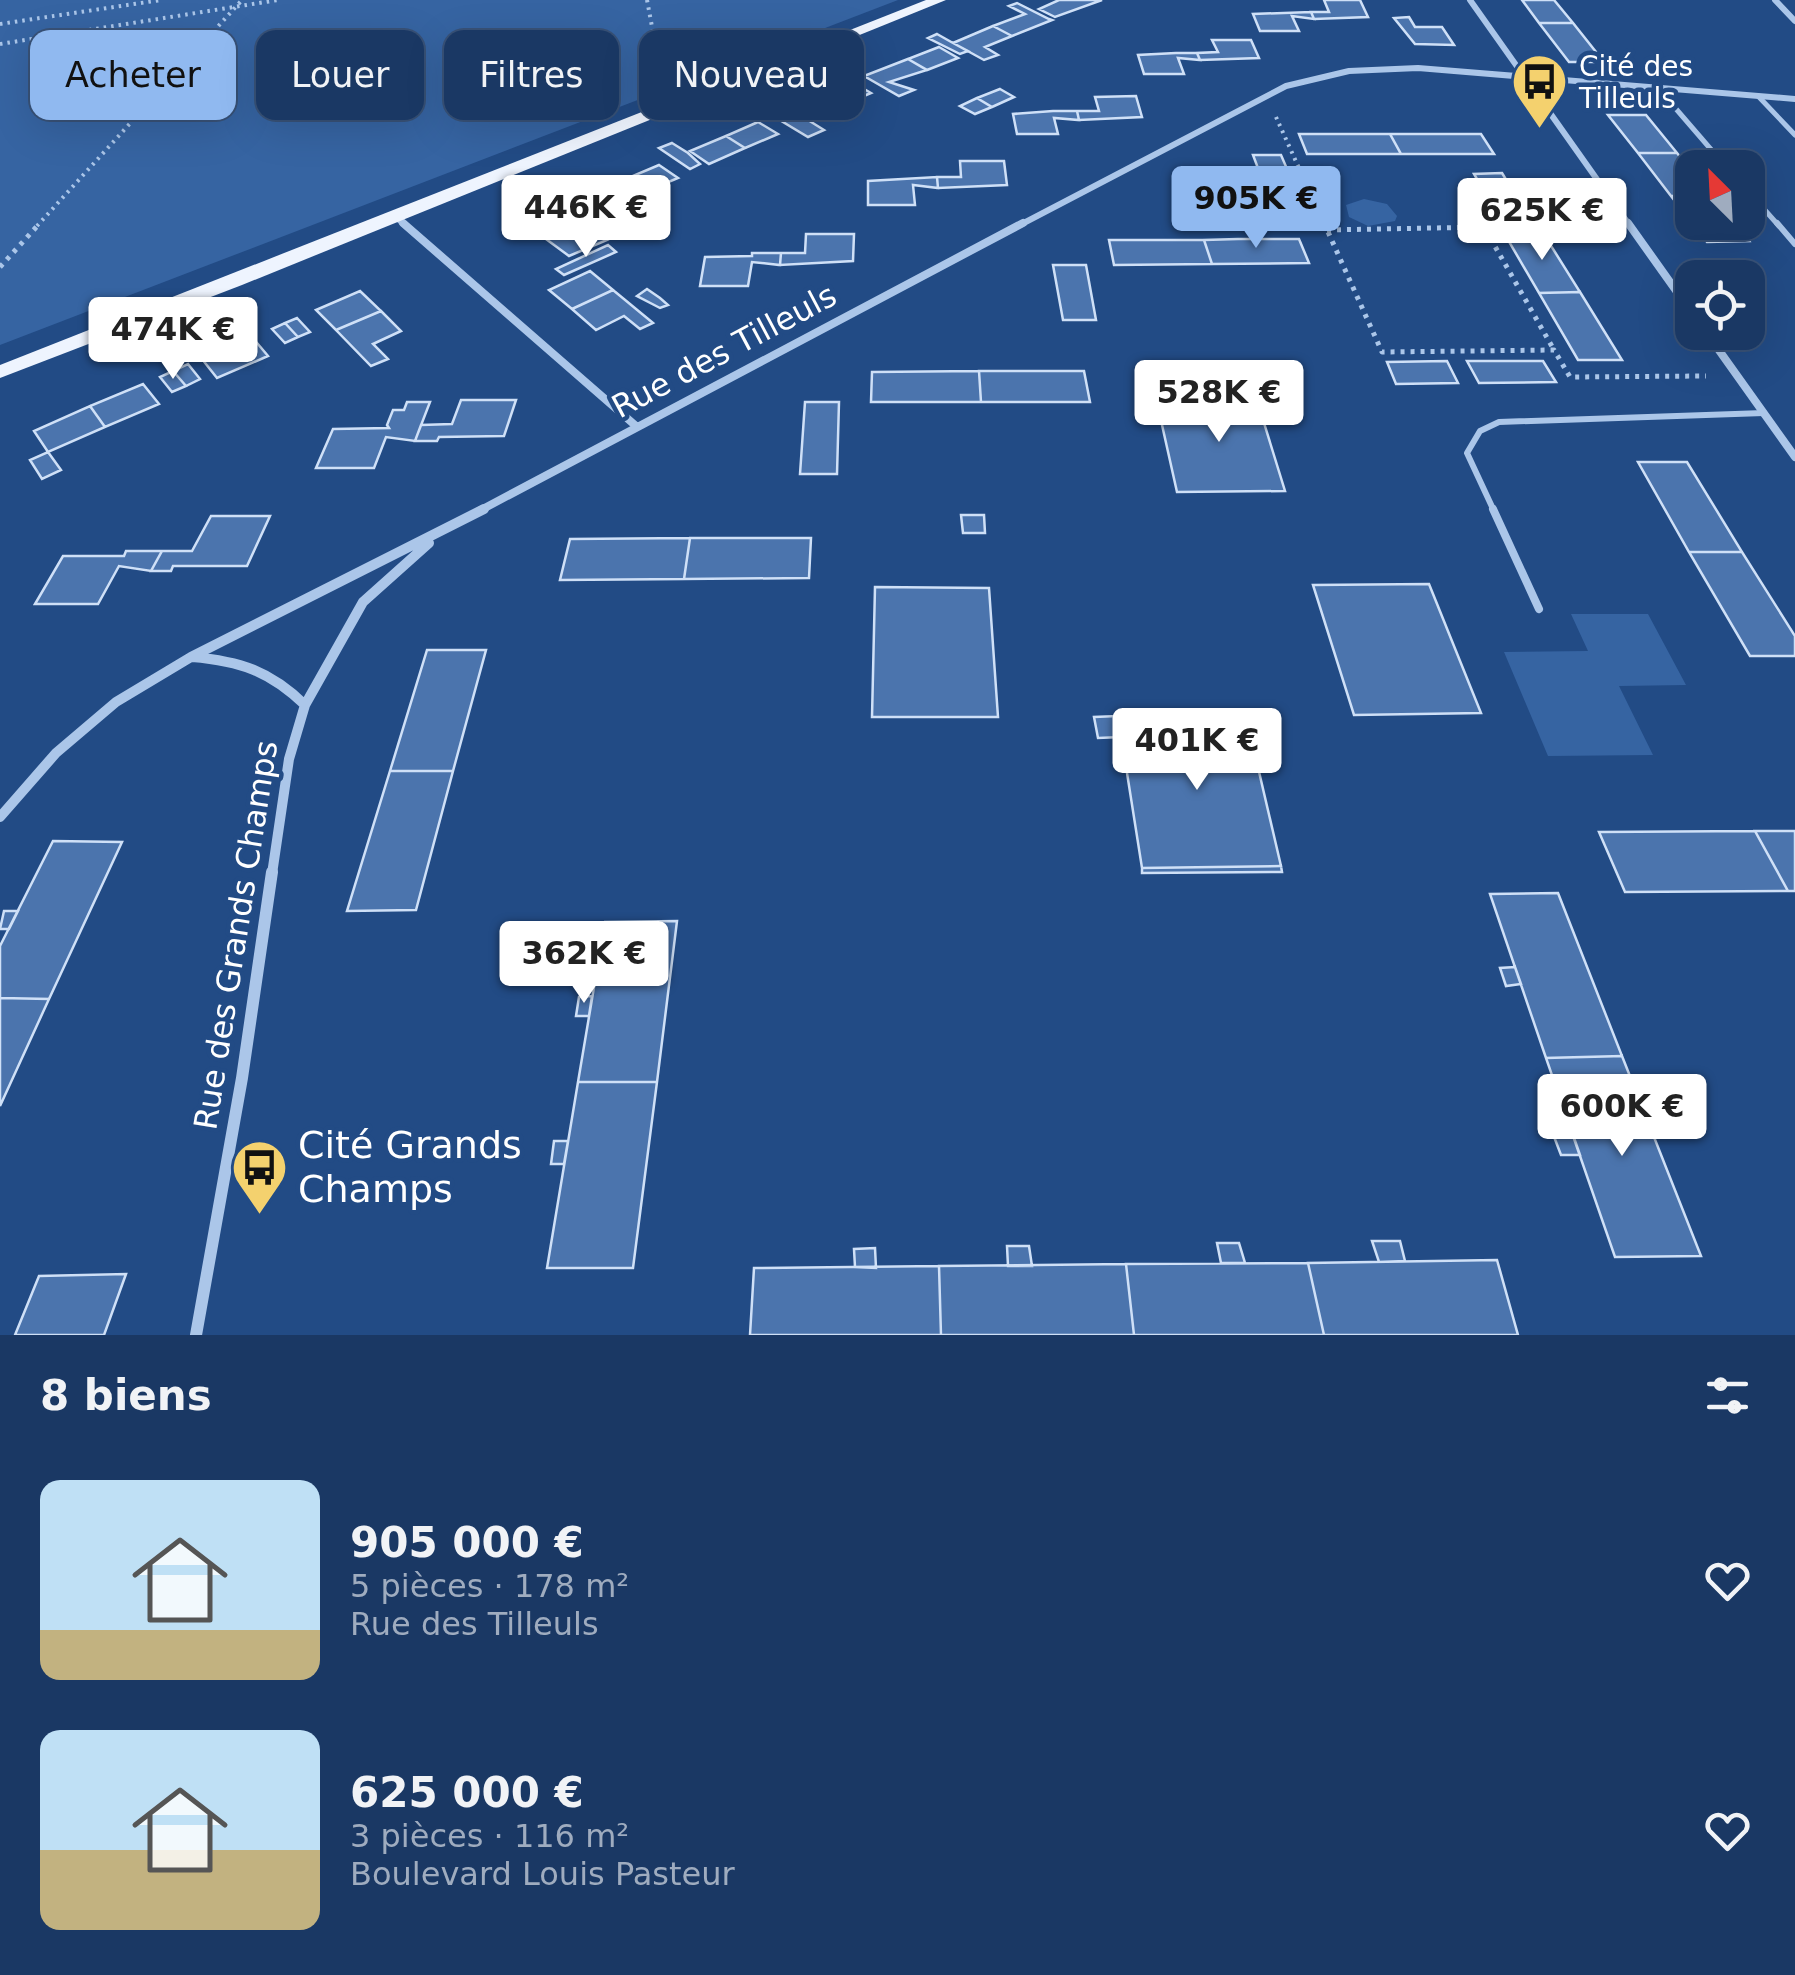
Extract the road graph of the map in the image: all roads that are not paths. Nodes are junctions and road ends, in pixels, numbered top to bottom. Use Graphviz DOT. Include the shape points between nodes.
graph roads {
  1 [pos="939,0"];
  2 [pos="1470,0"];
  3 [pos="1775,0"];
  4 [pos="1795,22"];
  5 [pos="1528,80"];
  6 [pos="1658,88"];
  7 [pos="1758,96"];
  8 [pos="1795,99"];
  9 [pos="1795,135"];
  10 [pos="1711,150"];
  11 [pos="1765,210"];
  12 [pos="396,216"];
  13 [pos="1795,244"];
  14 [pos="1675,289"];
  15 [pos="1719,350"];
  16 [pos="0,372"];
  17 [pos="1764,413"];
  18 [pos="636,426"];
  19 [pos="1795,458"];
  20 [pos="441,532"];
  21 [pos="1539,610"];
  22 [pos="191,657"];
  23 [pos="305,705"];
  24 [pos="0,817"];
  25 [pos="196,1335"];
  1 -- 12 [label="main road"];
  2 -- 5 [label="street"];
  3 -- 4 [label="street"];
  5 -- 6 [label="street, Rue des Tilleuls"];
  5 -- 14 [label="street"];
  5 -- 18 [label="street, Rue des Tilleuls" via="1385,68 1314,77 1259,98"];
  6 -- 7 [label="street, Rue des Tilleuls"];
  6 -- 10 [label="lane"];
  7 -- 8 [label="street, Rue des Tilleuls"];
  7 -- 9 [label="lane"];
  11 -- 13 [label="lane"];
  12 -- 16 [label="main road"];
  12 -- 18 [label="street"];
  15 -- 17 [label="street"];
  17 -- 19 [label="street"];
  17 -- 21 [label="lane" via="1499,422 1480,432 1467,453"];
  18 -- 20 [label="street, Rue des Tilleuls"];
  20 -- 22 [label="street, Rue des Tilleuls"];
  20 -- 23 [label="street, Rue des Grands Champs" via="363,602"];
  22 -- 23 [label="street" via="234,660 277,676"];
  22 -- 24 [label="street, Rue des Tilleuls" via="116,702 56,753"];
  23 -- 25 [label="street, Rue des Grands Champs" via="288,759"];
}
